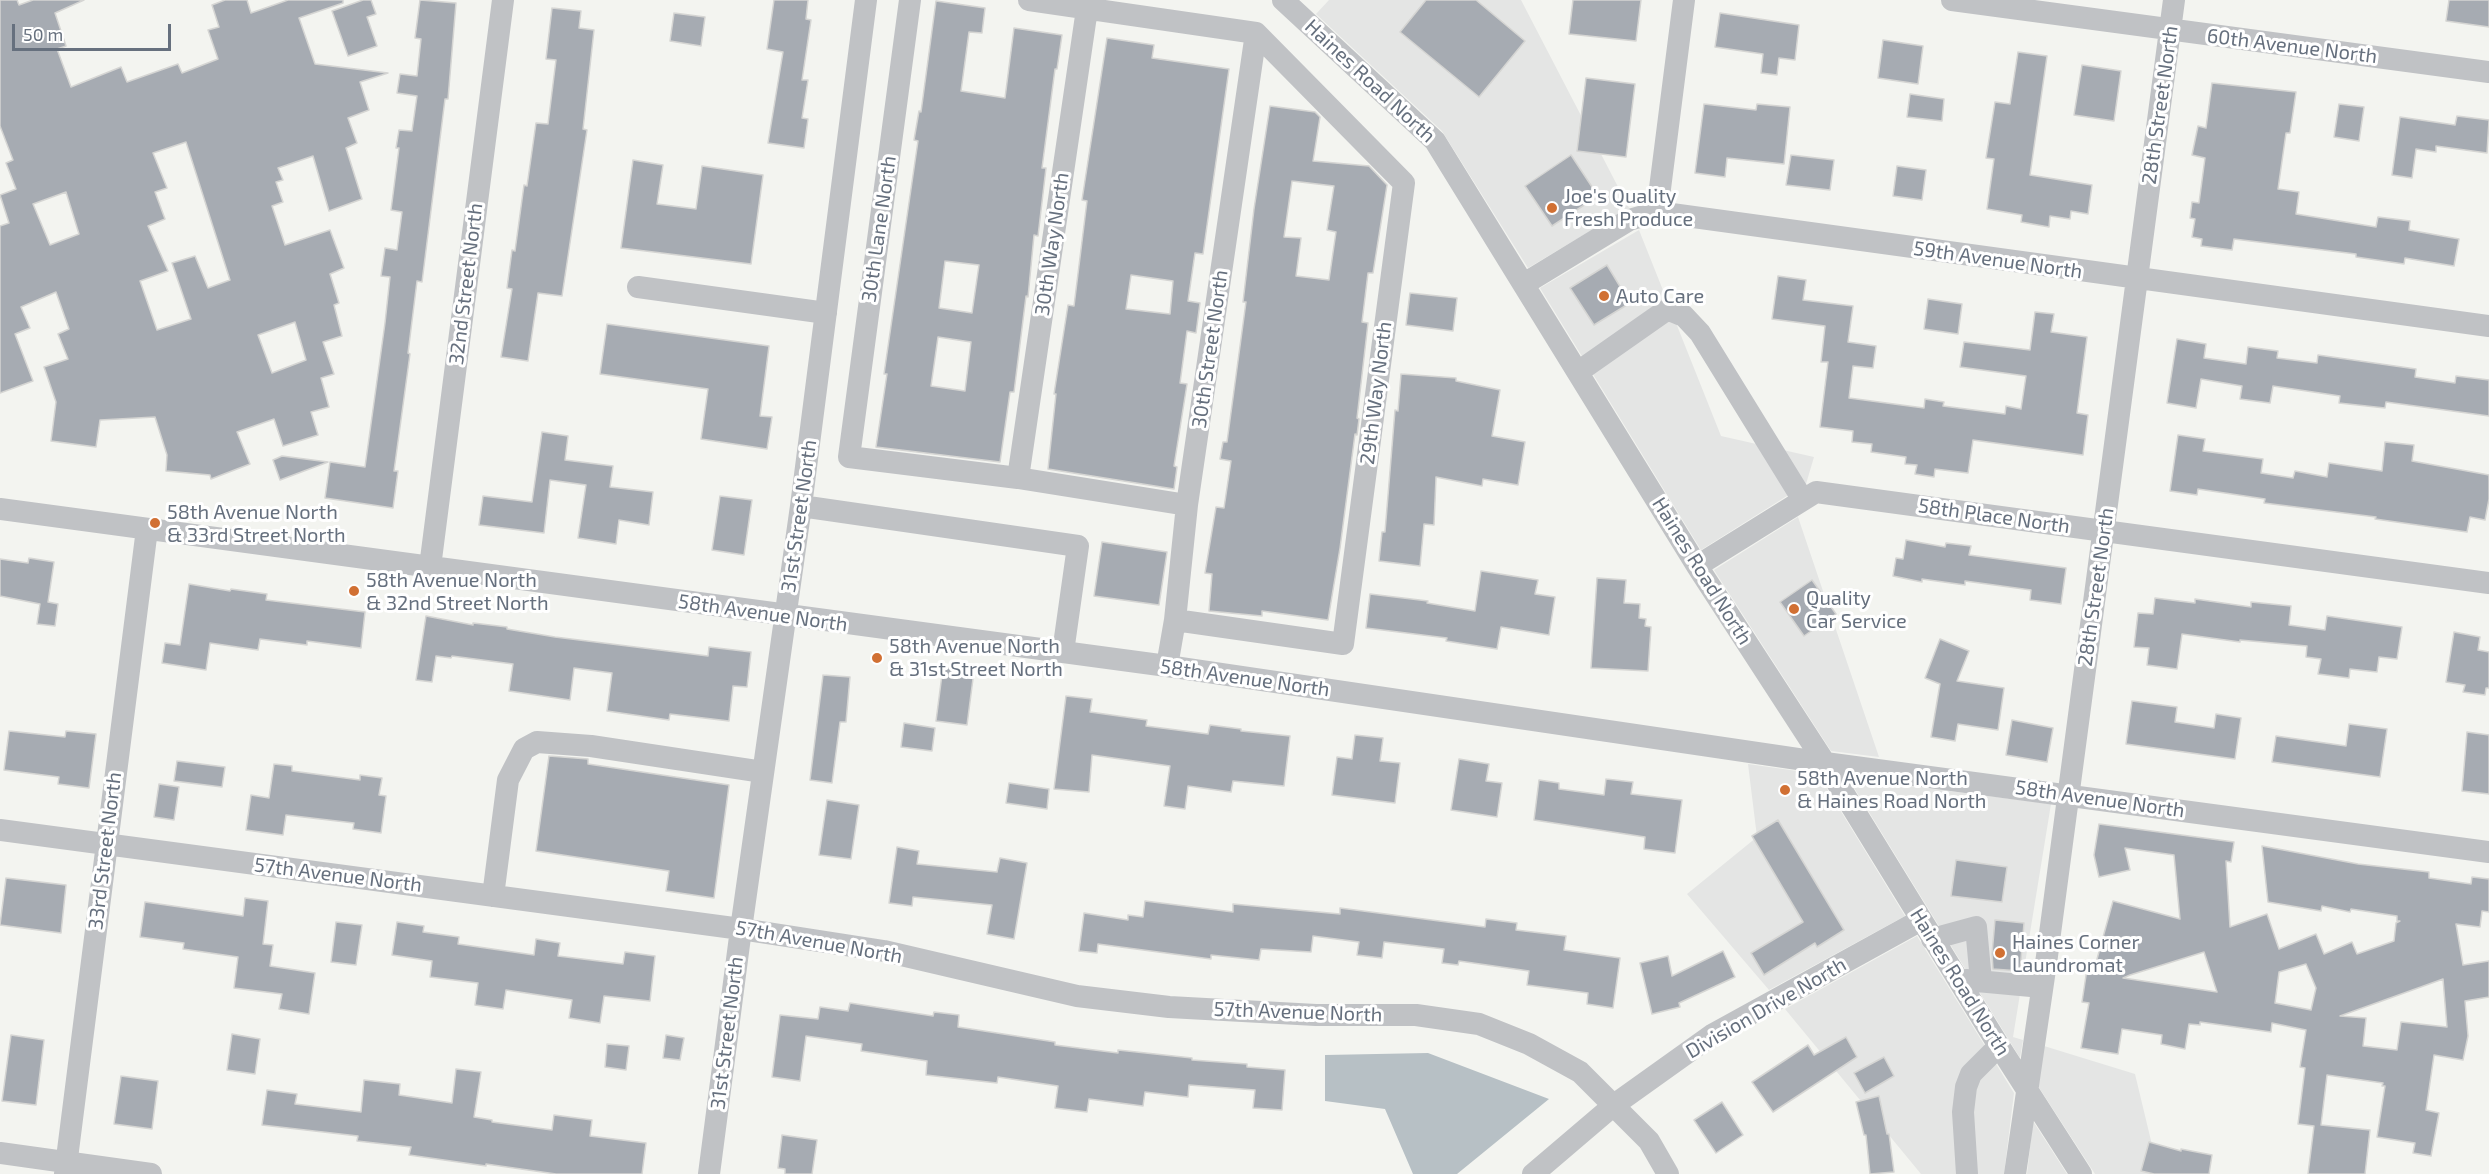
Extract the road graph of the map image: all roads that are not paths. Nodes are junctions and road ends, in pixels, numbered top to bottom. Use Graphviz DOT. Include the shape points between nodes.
graph roads {
  1 [pos="503,0"];
  2 [pos="866,0"];
  3 [pos="910,0"];
  4 [pos="1029,0"];
  5 [pos="1684,0"];
  6 [pos="1952,0"];
  7 [pos="2174,0"];
  8 [pos="1299,5"];
  9 [pos="1087,9"];
  10 [pos="2170,30"];
  11 [pos="1256,33"];
  12 [pos="2489,72"];
  13 [pos="1657,212"];
  14 [pos="2136,279"];
  15 [pos="1524,284"];
  16 [pos="638,287"];
  17 [pos="826,313"];
  18 [pos="2489,327"];
  19 [pos="1578,372"];
  20 [pos="1018,478"];
  21 [pos="1803,500"];
  22 [pos="1188,505"];
  23 [pos="801,506"];
  24 [pos="0,509"];
  25 [pos="147,529"];
  26 [pos="2103,531"];
  27 [pos="1697,566"];
  28 [pos="430,567"];
  29 [pos="2489,583"];
  30 [pos="786,617"];
  31 [pos="1175,620"];
  32 [pos="1063,652"];
  33 [pos="1167,666"];
  34 [pos="1825,763"];
  35 [pos="763,772"];
  36 [pos="2068,794"];
  37 [pos="0,830"];
  38 [pos="106,845"];
  39 [pos="2489,852"];
  40 [pos="492,896"];
  41 [pos="741,928"];
  42 [pos="1927,929"];
  43 [pos="1958,980"];
  44 [pos="1981,981"];
  45 [pos="2042,987"];
  46 [pos="1999,1046"];
  47 [pos="2026,1089"];
  48 [pos="1614,1105"];
  49 [pos="0,1153"];
  50 [pos="65,1168"];
  51 [pos="151,1174"];
  52 [pos="709,1174"];
  53 [pos="1533,1174"];
  54 [pos="1668,1174"];
  55 [pos="1966,1174"];
  56 [pos="2015,1174"];
  57 [pos="2081,1174"];
  1 -- 28 [label="street, 32nd Street North"];
  2 -- 17 [label="street, 31st Street North"];
  3 -- 20 [label="street, 30th Lane North" via="849,457"];
  4 -- 9 [label="street"];
  5 -- 13 [label="street"];
  6 -- 10 [label="street, 60th Avenue North"];
  7 -- 10 [label="street, 28th Street North"];
  8 -- 15 [label="street, Haines Road North" via="1435,141"];
  9 -- 11 [label="street"];
  9 -- 20 [label="street, 30th Way North"];
  10 -- 12 [label="street, 60th Avenue North"];
  10 -- 14 [label="street, 28th Street North"];
  11 -- 22 [label="street, 30th Street North"];
  11 -- 31 [label="street, 29th Way North" via="1404,183 1343,644"];
  13 -- 14 [label="street, 59th Avenue North"];
  13 -- 15 [label="street, 59th Avenue North" via="1629,220"];
  14 -- 18 [label="street, 59th Avenue North"];
  14 -- 26 [label="street, 28th Street North"];
  15 -- 19 [label="street, Haines Road North"];
  16 -- 17 [label="street"];
  17 -- 23 [label="street, 31st Street North"];
  19 -- 21 [label="street" via="1665,311 1684,316 1700,333"];
  19 -- 27 [label="street, Haines Road North"];
  20 -- 22 [label="street"];
  21 -- 26 [label="street, 58th Place North" via="1816,492"];
  21 -- 27 [label="street, 58th Place North"];
  22 -- 31 [label="street, 30th Street North"];
  23 -- 30 [label="street, 31st Street North"];
  23 -- 32 [label="street" via="1078,546"];
  24 -- 25 [label="street, 58th Avenue North"];
  25 -- 28 [label="street, 58th Avenue North"];
  25 -- 38 [label="street, 33rd Street North"];
  26 -- 29 [label="street, 58th Place North"];
  26 -- 36 [label="street, 28th Street North"];
  27 -- 34 [label="street, Haines Road North"];
  28 -- 30 [label="street, 58th Avenue North"];
  30 -- 32 [label="street, 58th Avenue North"];
  30 -- 35 [label="street, 31st Street North"];
  31 -- 33 [label="street, 30th Street North"];
  32 -- 33 [label="street, 58th Avenue North"];
  33 -- 34 [label="street, 58th Avenue North"];
  34 -- 36 [label="street, 58th Avenue North"];
  34 -- 42 [label="street, Haines Road North"];
  35 -- 40 [label="street" via="591,746 537,742 524,749 508,780"];
  35 -- 41 [label="street, 31st Street North"];
  36 -- 39 [label="street, 58th Avenue North"];
  36 -- 45 [label="street, 28th Street North"];
  37 -- 38 [label="street, 57th Avenue North"];
  38 -- 40 [label="street, 57th Avenue North"];
  38 -- 50 [label="street, 33rd Street North"];
  40 -- 41 [label="street, 57th Avenue North"];
  41 -- 48 [label="street, 57th Avenue North" via="884,951 1077,996 1169,1007 1316,1016 1416,1015 1479,1024 1529,1044 1580,1072"];
  41 -- 52 [label="street, 31st Street North"];
  42 -- 43 [label="street, Haines Road North"];
  42 -- 44 [label="street, Division Drive North" via="1976,927"];
  42 -- 48 [label="street, Division Drive North" via="1712,1035"];
  43 -- 44 [label="street"];
  43 -- 46 [label="street, Haines Road North"];
  44 -- 45 [label="street"];
  45 -- 47 [label="street, 28th Street North"];
  46 -- 47 [label="street, Haines Road North"];
  46 -- 55 [label="street" via="1971,1074 1966,1087"];
  47 -- 56 [label="street, 28th Street North"];
  47 -- 57 [label="street, Haines Road North"];
  48 -- 53 [label="street, Division Drive North"];
  48 -- 54 [label="street, 57th Avenue North" via="1649,1141"];
  49 -- 50 [label="street"];
  50 -- 51 [label="street"];
}
